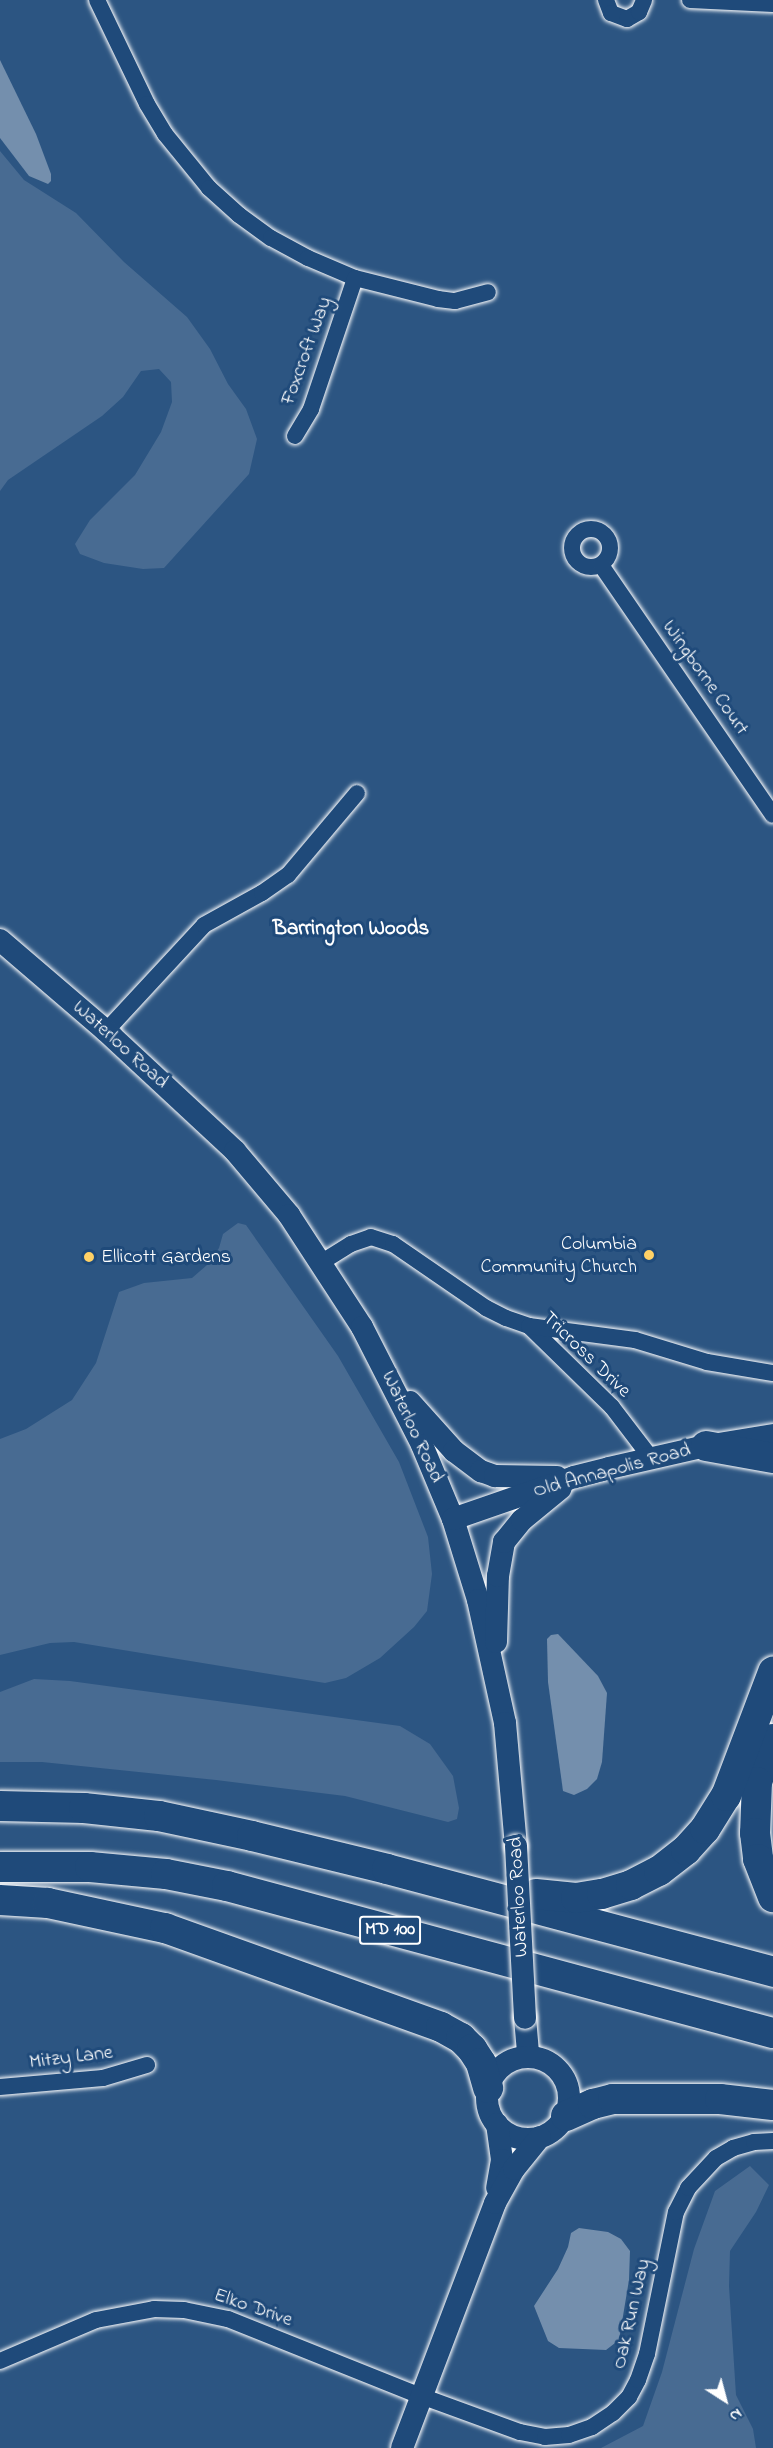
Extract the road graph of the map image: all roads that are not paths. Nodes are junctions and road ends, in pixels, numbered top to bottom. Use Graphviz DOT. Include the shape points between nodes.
graph roads {
  1 [pos="98,0"];
  2 [pos="606,0"];
  3 [pos="644,0"];
  4 [pos="690,0"];
  5 [pos="773,4"];
  6 [pos="355,278"];
  7 [pos="488,292"];
  8 [pos="295,436"];
  9 [pos="602,565"];
  10 [pos="357,793"];
  11 [pos="773,814"];
  12 [pos="0,940"];
  13 [pos="106,1031"];
  14 [pos="322,1262"];
  15 [pos="529,1326"];
  16 [pos="773,1373"];
  17 [pos="391,1380"];
  18 [pos="773,1435"];
  19 [pos="706,1446"];
  20 [pos="651,1458"];
  21 [pos="773,1458"];
  22 [pos="574,1477"];
  23 [pos="453,1519"];
  24 [pos="496,1671"];
  25 [pos="773,1672"];
  26 [pos="773,1739"];
  27 [pos="0,1806"];
  28 [pos="0,1867"];
  29 [pos="387,1869"];
  30 [pos="773,1898"];
  31 [pos="0,1900"];
  32 [pos="773,1972"];
  33 [pos="773,2033"];
  34 [pos="528,2056"];
  35 [pos="147,2066"];
  36 [pos="0,2087"];
  37 [pos="488,2088"];
  38 [pos="773,2105"];
  39 [pos="566,2116"];
  40 [pos="497,2124"];
  41 [pos="540,2137"];
  42 [pos="773,2141"];
  43 [pos="495,2203"];
  44 [pos="0,2361"];
  45 [pos="421,2396"];
  46 [pos="402,2448"];
  1 -- 6 [label="street" via="147,104 185,161 209,188 271,238"];
  2 -- 3 [label="street" via="611,13 627,19 639,12"];
  4 -- 5 [label="street"];
  6 -- 7 [label="street" via="455,301"];
  6 -- 8 [label="street, Foxcroft Way" via="311,409"];
  9 -- 11 [label="street, Wingborne Court"];
  10 -- 13 [label="street" via="288,875 204,926"];
  12 -- 13 [label="main road, Waterloo Road"];
  13 -- 14 [label="main road, Waterloo Road" via="235,1151 261,1179"];
  14 -- 15 [label="street, Tricross Drive" via="362,1240 380,1239 486,1308"];
  14 -- 17 [label="main road, Waterloo Road"];
  15 -- 16 [label="street" via="635,1340 707,1362"];
  15 -- 20 [label="street, Tricross Drive" via="612,1407"];
  17 -- 22 [label="main road" via="454,1451 481,1471 495,1476"];
  17 -- 23 [label="main road, Waterloo Road"];
  18 -- 19 [label="main road, Old Annapolis Road"];
  19 -- 20 [label="main road, Old Annapolis Road"];
  19 -- 21 [label="highway"];
  20 -- 22 [label="main road, Old Annapolis Road"];
  22 -- 23 [label="main road, Old Annapolis Road"];
  22 -- 24 [label="main road" via="522,1520 504,1542 498,1576"];
  23 -- 24 [label="main road, Waterloo Road"];
  24 -- 34 [label="main road, Waterloo Road, bridge" via="510,1767"];
  25 -- 29 [label="highway" via="726,1796 686,1850 658,1871 630,1885 576,1898"];
  26 -- 30 [label="highway" via="757,1782 754,1833 758,1859"];
  27 -- 29 [label="highway" via="84,1808 159,1816"];
  28 -- 33 [label="highway, MD 100" via="90,1867 166,1874 227,1886"];
  29 -- 32 [label="highway"];
  31 -- 37 [label="highway" via="48,1904 165,1928 441,2027 472,2049 481,2063"];
  34 -- 37 [label="main road" via="503,2065"];
  34 -- 39 [label="main road" via="551,2062 564,2076 569,2092"];
  35 -- 36 [label="street, Mitzy Lane" via="103,2078"];
  37 -- 40 [label="main road" via="488,2103"];
  38 -- 39 [label="highway" via="720,2099 613,2099"];
  39 -- 41 [label="main road" via="556,2128"];
  40 -- 41 [label="main road" via="516,2138"];
  40 -- 43 [label="main road" via="502,2160"];
  41 -- 43 [label="main road" via="514,2169"];
  42 -- 45 [label="street, Oak Run Way" via="754,2142 716,2158 688,2188 676,2212 647,2354 629,2397 613,2413 592,2427 569,2435 545,2437 520,2432"];
  43 -- 45 [label="main road"];
  44 -- 45 [label="street, Elko Drive" via="96,2320 154,2309 184,2310 228,2319"];
  45 -- 46 [label="main road"];
}
